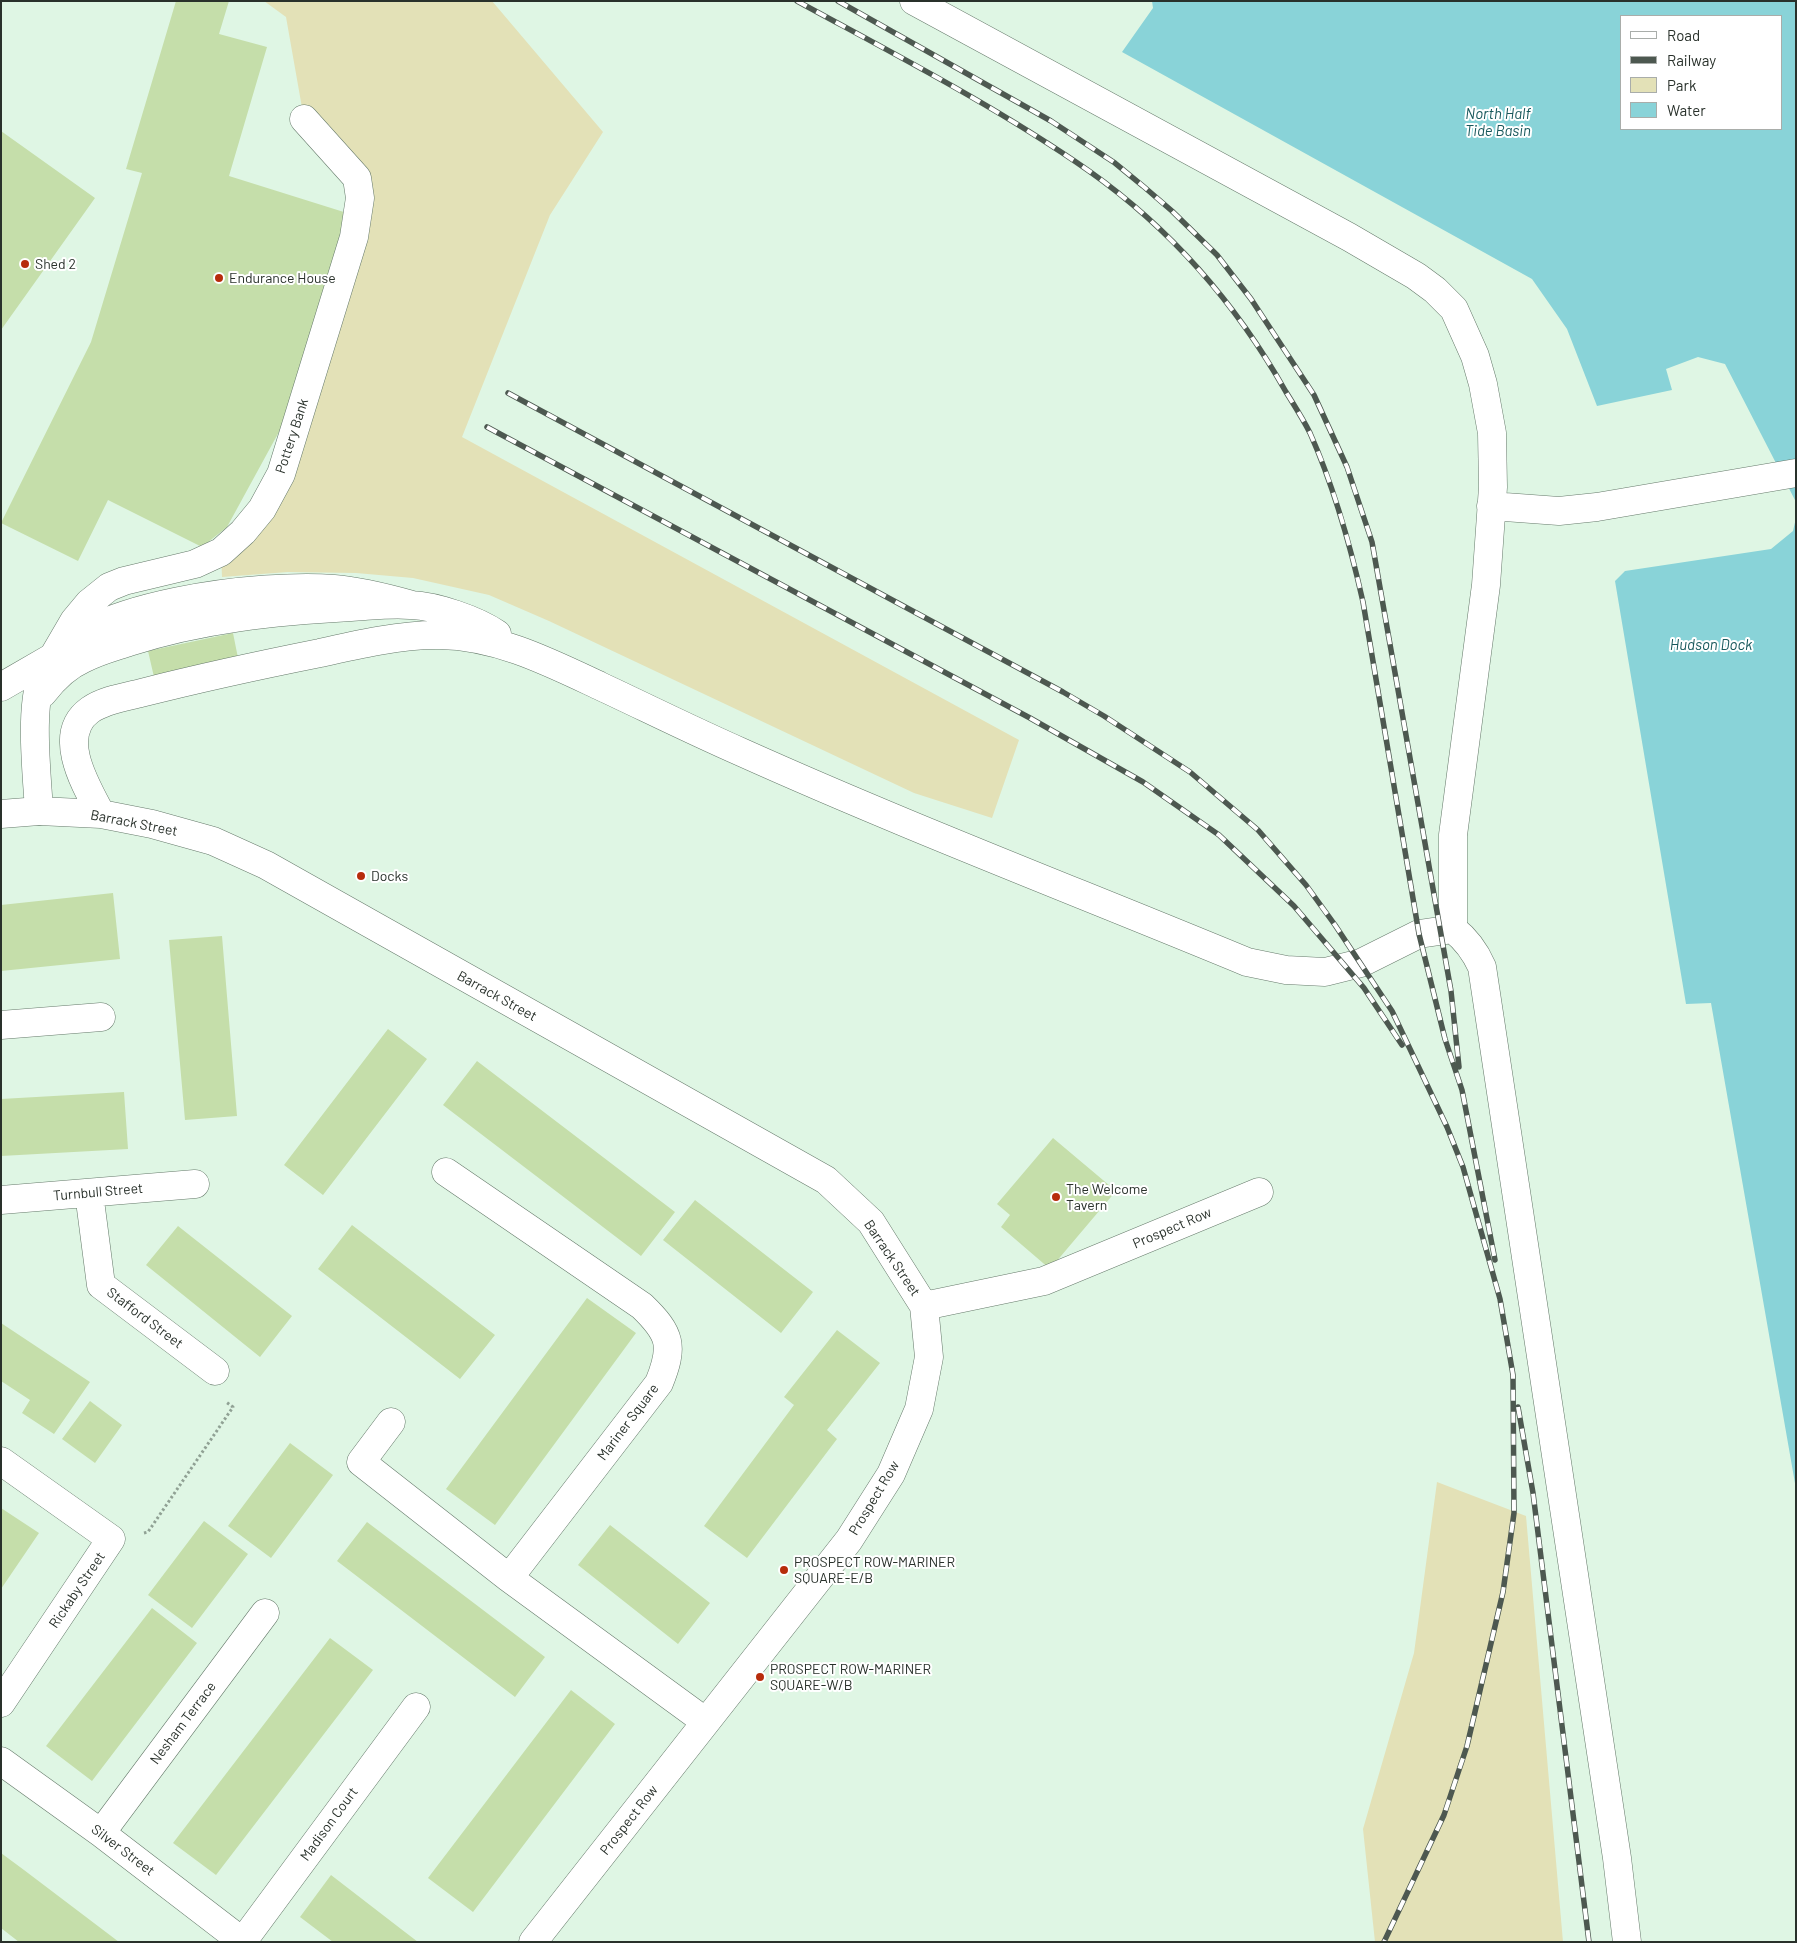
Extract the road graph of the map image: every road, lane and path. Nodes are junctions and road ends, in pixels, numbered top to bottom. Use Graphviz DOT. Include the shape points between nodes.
graph roads {
  1 [pos="914,1"];
  2 [pos="304,119"];
  3 [pos="1784,475"];
  4 [pos="1491,506"];
  5 [pos="516,648"];
  6 [pos="54,667"];
  7 [pos="6,685"];
  8 [pos="39,811"];
  9 [pos="1,814"];
  10 [pos="101,814"];
  11 [pos="1452,929"];
  12 [pos="101,1017"];
  13 [pos="1,1025"];
  14 [pos="446,1172"];
  15 [pos="195,1184"];
  16 [pos="1259,1192"];
  17 [pos="89,1193"];
  18 [pos="1,1200"];
  19 [pos="924,1306"];
  20 [pos="214,1371"];
  21 [pos="391,1422"];
  22 [pos="1,1461"];
  23 [pos="111,1539"];
  24 [pos="510,1578"];
  25 [pos="265,1614"];
  26 [pos="1,1703"];
  27 [pos="416,1708"];
  28 [pos="706,1722"];
  29 [pos="1,1761"];
  30 [pos="101,1833"];
  31 [pos="243,1942"];
  32 [pos="533,1942"];
  33 [pos="1627,1942"];
  1 -- 4 [label="street" via="1349,237 1435,290 1454,309 1475,356 1483,384 1492,433"];
  2 -- 6 [label="street, Pottery Bank" via="358,178 360,198 354,237 281,474 262,509 221,552 195,564 124,581 109,587 89,603 74,621"];
  3 -- 4 [label="street" via="1597,507 1559,510"];
  4 -- 11 [label="street" via="1486,585 1452,834"];
  5 -- 6 [label="street" via="480,624 455,614 334,589 266,589 226,593 153,608 90,628 74,638"];
  5 -- 10 [label="street" via="476,638 407,637 217,674 93,708 80,719 74,746 88,789"];
  5 -- 11 [label="street" via="878,813 1248,962 1286,970 1325,972 1361,963 1419,934"];
  6 -- 7 [label="street"];
  6 -- 8 [label="street, Pottery Bank" via="37,701"];
  8 -- 9 [label="street, Barrack Street"];
  8 -- 10 [label="street, Barrack Street"];
  10 -- 19 [label="street, Barrack Street" via="213,841 266,865 826,1180 871,1222"];
  11 -- 33 [label="street" via="1476,952 1482,967"];
  12 -- 13 [label="street"];
  14 -- 24 [label="street, Mariner Square" via="642,1306 657,1321 668,1340 668,1362 659,1384"];
  15 -- 17 [label="street, Turnbull Street"];
  16 -- 19 [label="street, Prospect Row" via="1044,1281"];
  17 -- 18 [label="street, Turnbull Street"];
  17 -- 20 [label="street, Stafford Street" via="101,1285"];
  19 -- 28 [label="street, Prospect Row" via="929,1357 919,1409 892,1474 849,1540"];
  20 -- 23 [label="path" via="219,1397 233,1407 148,1532"];
  21 -- 24 [label="street" via="361,1462"];
  22 -- 23 [label="street, Rickaby Street"];
  23 -- 26 [label="street, Rickaby Street"];
  24 -- 28 [label="street"];
  25 -- 30 [label="street, Nesham Terrace"];
  27 -- 31 [label="street, Madison Court"];
  28 -- 32 [label="street, Prospect Row"];
  29 -- 30 [label="street, Silver Street"];
  30 -- 31 [label="street, Silver Street"];
}
